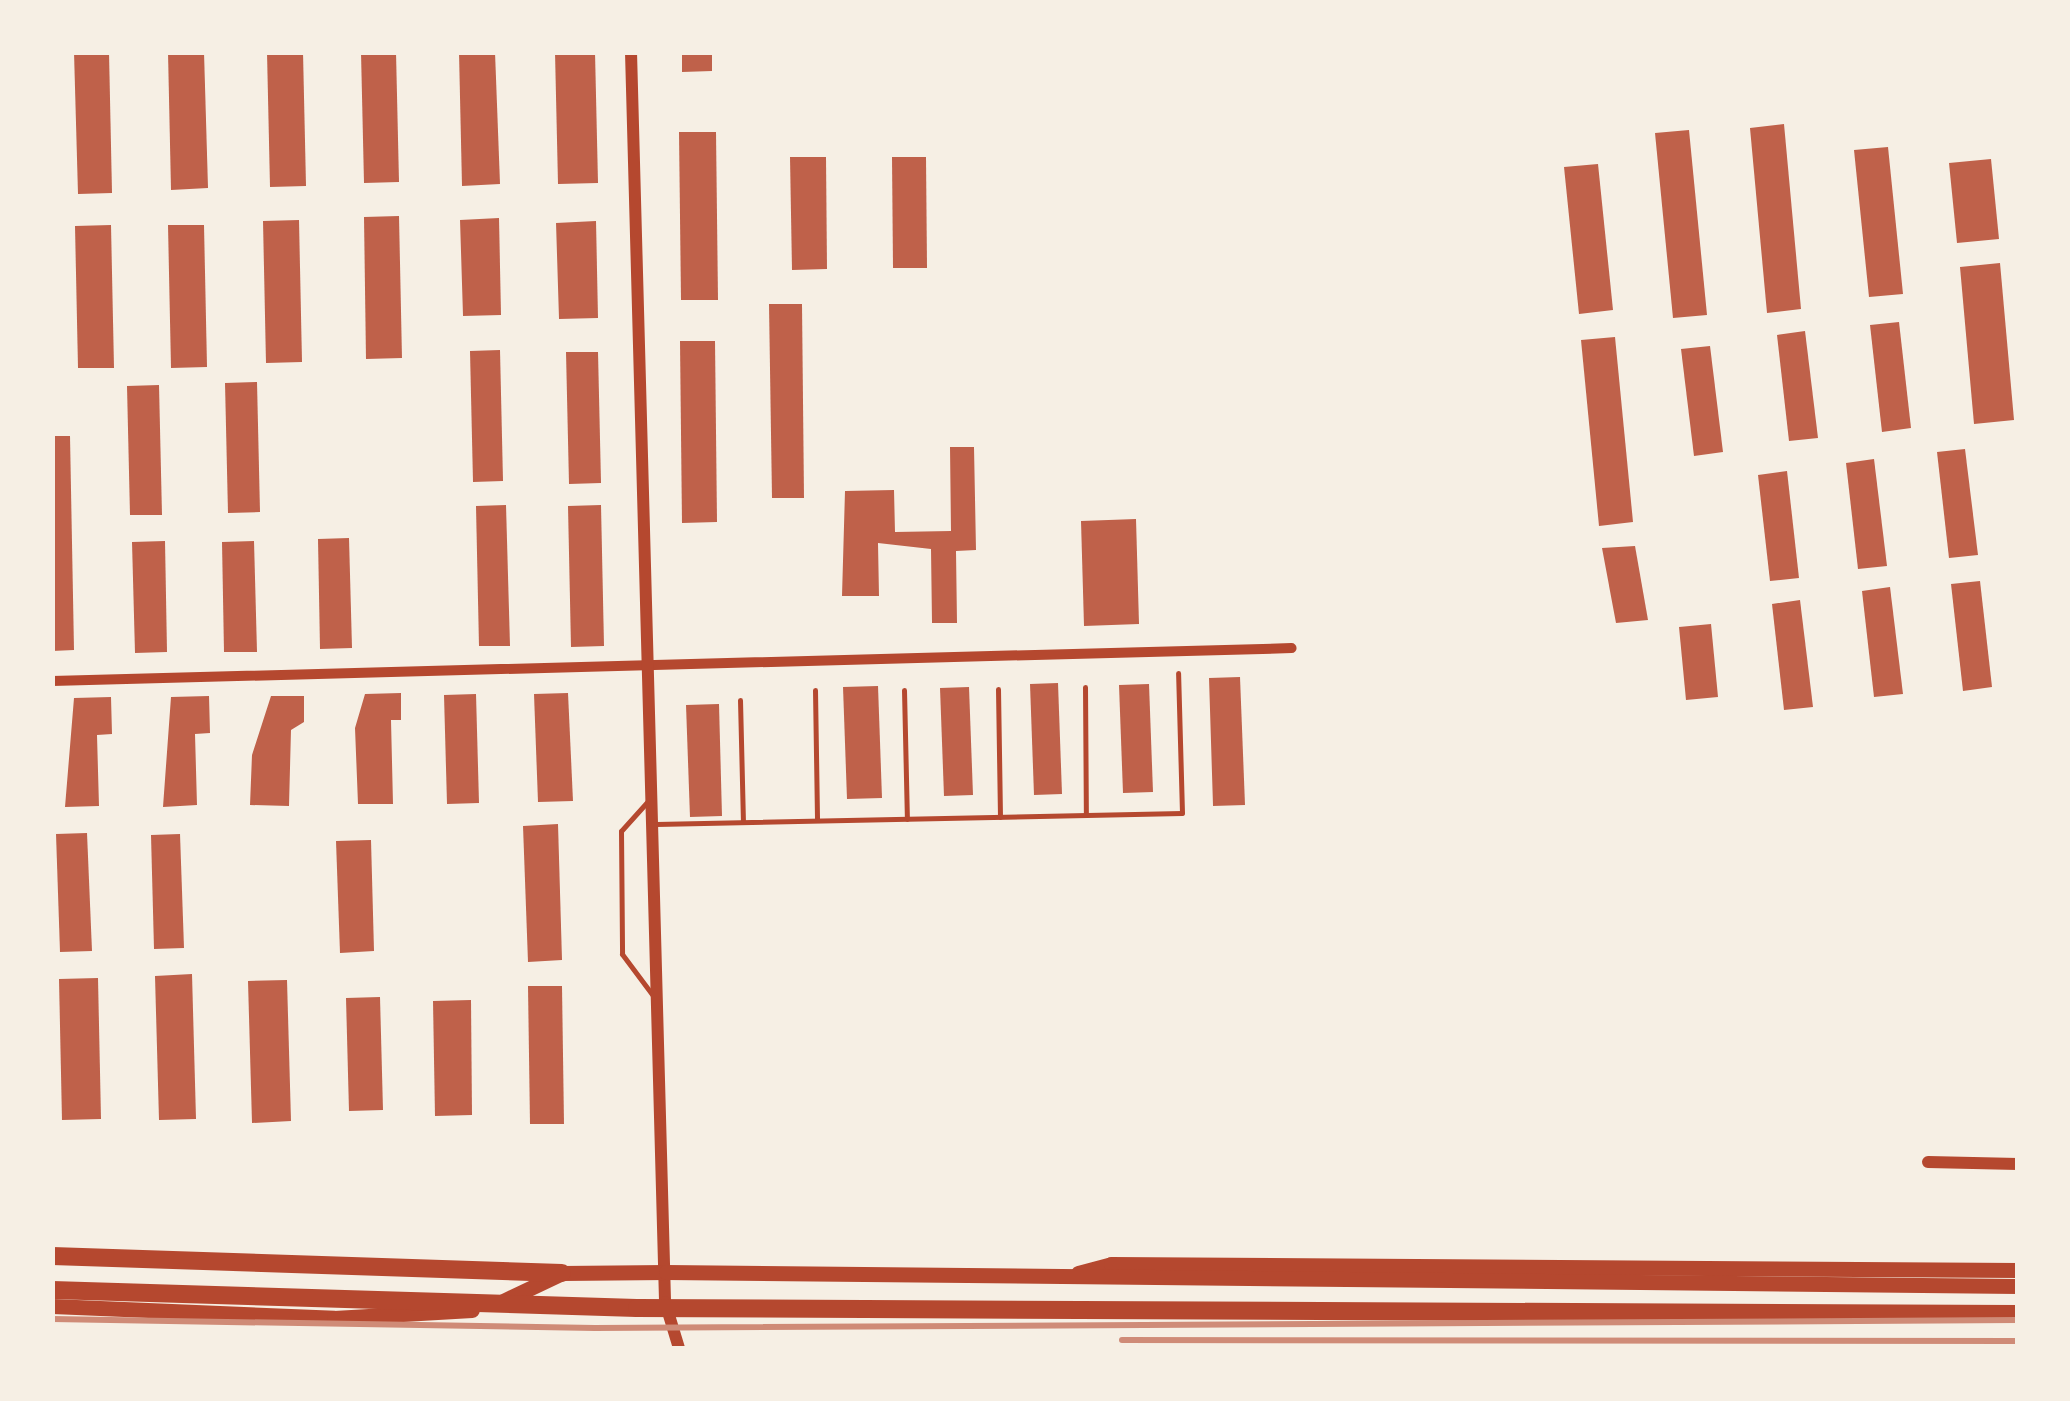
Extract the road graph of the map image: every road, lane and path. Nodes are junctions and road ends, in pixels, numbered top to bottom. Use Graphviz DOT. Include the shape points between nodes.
graph roads {
  1 [pos="630,52"];
  2 [pos="1292,648"];
  3 [pos="644,667"];
  4 [pos="1178,672"];
  5 [pos="52,681"];
  6 [pos="1085,687"];
  7 [pos="998,689"];
  8 [pos="814,690"];
  9 [pos="904,690"];
  10 [pos="740,700"];
  11 [pos="648,801"];
  12 [pos="1086,815"];
  13 [pos="1000,817"];
  14 [pos="907,818"];
  15 [pos="817,820"];
  16 [pos="742,822"];
  17 [pos="648,824"];
  18 [pos="655,998"];
  19 [pos="1928,1162"];
  20 [pos="2018,1164"];
  21 [pos="52,1256"];
  22 [pos="2018,1270"];
  23 [pos="666,1272"];
  24 [pos="562,1273"];
  25 [pos="1060,1278"];
  26 [pos="2018,1286"];
  27 [pos="52,1290"];
  28 [pos="52,1306"];
  29 [pos="2018,1314"];
  30 [pos="679,1348"];
  1 -- 3 [label="street"];
  2 -- 3 [label="street"];
  3 -- 5 [label="street"];
  3 -- 11 [label="street"];
  4 -- 12 [label="lane" via="1182,813"];
  6 -- 12 [label="lane"];
  7 -- 13 [label="lane"];
  8 -- 15 [label="lane"];
  9 -- 14 [label="lane"];
  10 -- 16 [label="lane"];
  11 -- 17 [label="street"];
  11 -- 18 [label="lane" via="621,831 622,954"];
  12 -- 13 [label="lane"];
  13 -- 14 [label="lane"];
  14 -- 15 [label="lane"];
  15 -- 16 [label="lane"];
  16 -- 17 [label="lane"];
  17 -- 18 [label="street"];
  18 -- 23 [label="street"];
  19 -- 20 [label="street"];
  21 -- 24 [label="highway"];
  22 -- 25 [label="main road" via="1110,1264"];
  23 -- 24 [label="main road"];
  23 -- 25 [label="main road"];
  23 -- 30 [label="street"];
  24 -- 28 [label="main road" via="478,1310 334,1318"];
  25 -- 26 [label="main road"];
  27 -- 29 [label="highway" via="637,1308"];
}
